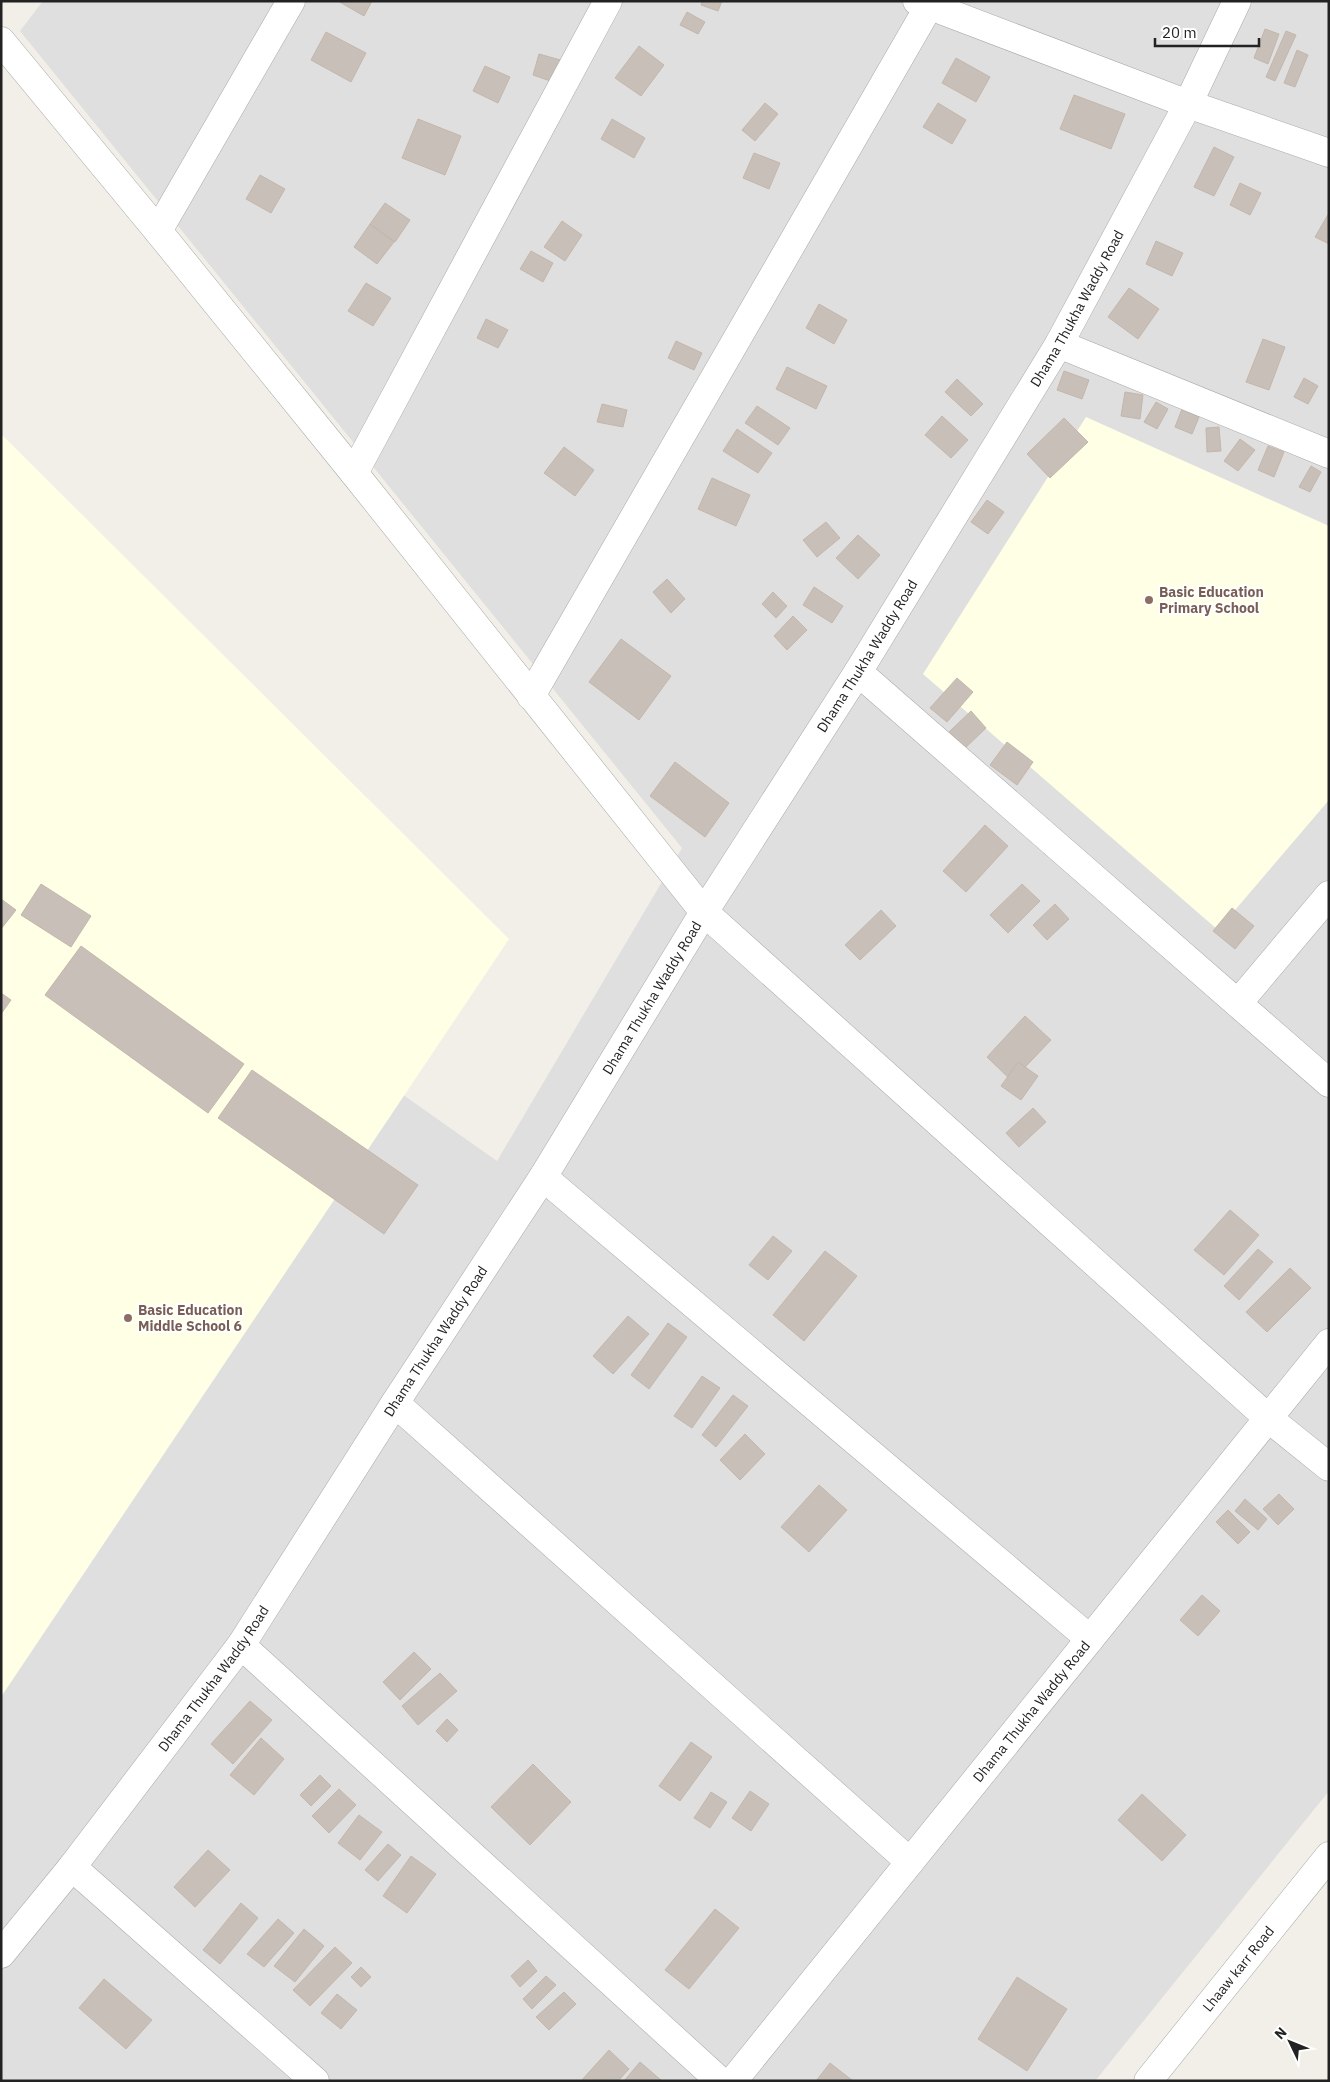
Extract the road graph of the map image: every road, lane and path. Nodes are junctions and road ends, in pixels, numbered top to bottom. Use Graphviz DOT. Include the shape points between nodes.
graph roads {
  1 [pos="290,1"];
  2 [pos="608,1"];
  3 [pos="1237,1"];
  4 [pos="923,4"];
  5 [pos="1,41"];
  6 [pos="1188,104"];
  7 [pos="1329,153"];
  8 [pos="158,230"];
  9 [pos="1059,344"];
  10 [pos="1329,454"];
  11 [pos="354,473"];
  12 [pos="858,672"];
  13 [pos="531,696"];
  14 [pos="1329,895"];
  15 [pos="704,912"];
  16 [pos="1238,1003"];
  17 [pos="1329,1083"];
  18 [pos="543,1177"];
  19 [pos="1329,1343"];
  20 [pos="395,1403"];
  21 [pos="1268,1418"];
  22 [pos="1329,1467"];
  23 [pos="1090,1639"];
  24 [pos="240,1645"];
  25 [pos="1329,1856"];
  26 [pos="910,1862"];
  27 [pos="72,1867"];
  28 [pos="1,1954"];
  29 [pos="315,2081"];
  30 [pos="720,2081"];
  31 [pos="733,2081"];
  32 [pos="1148,2081"];
  1 -- 8 [label="street"];
  2 -- 11 [label="street"];
  3 -- 6 [label="street, Dhama Thukha Waddy Road"];
  4 -- 6 [label="street"];
  4 -- 13 [label="street"];
  5 -- 8 [label="street"];
  6 -- 7 [label="street"];
  6 -- 9 [label="street, Dhama Thukha Waddy Road"];
  8 -- 11 [label="street"];
  9 -- 10 [label="street"];
  9 -- 12 [label="street, Dhama Thukha Waddy Road"];
  11 -- 13 [label="street"];
  12 -- 15 [label="street, Dhama Thukha Waddy Road"];
  12 -- 16 [label="street"];
  13 -- 15 [label="street"];
  14 -- 16 [label="street"];
  15 -- 18 [label="street, Dhama Thukha Waddy Road"];
  15 -- 21 [label="street"];
  16 -- 17 [label="street"];
  18 -- 20 [label="street, Dhama Thukha Waddy Road"];
  18 -- 23 [label="street"];
  19 -- 21 [label="street, Dhama Thukha Waddy Road"];
  20 -- 24 [label="street, Dhama Thukha Waddy Road"];
  20 -- 26 [label="street"];
  21 -- 22 [label="street"];
  21 -- 23 [label="street, Dhama Thukha Waddy Road"];
  23 -- 26 [label="street, Dhama Thukha Waddy Road"];
  24 -- 27 [label="street, Dhama Thukha Waddy Road"];
  24 -- 30 [label="street"];
  25 -- 32 [label="street, Lhaaw karr Road"];
  26 -- 31 [label="street, Dhama Thukha Waddy Road"];
  27 -- 28 [label="street, Dhama Thukha Waddy Road"];
  27 -- 29 [label="street"];
}
